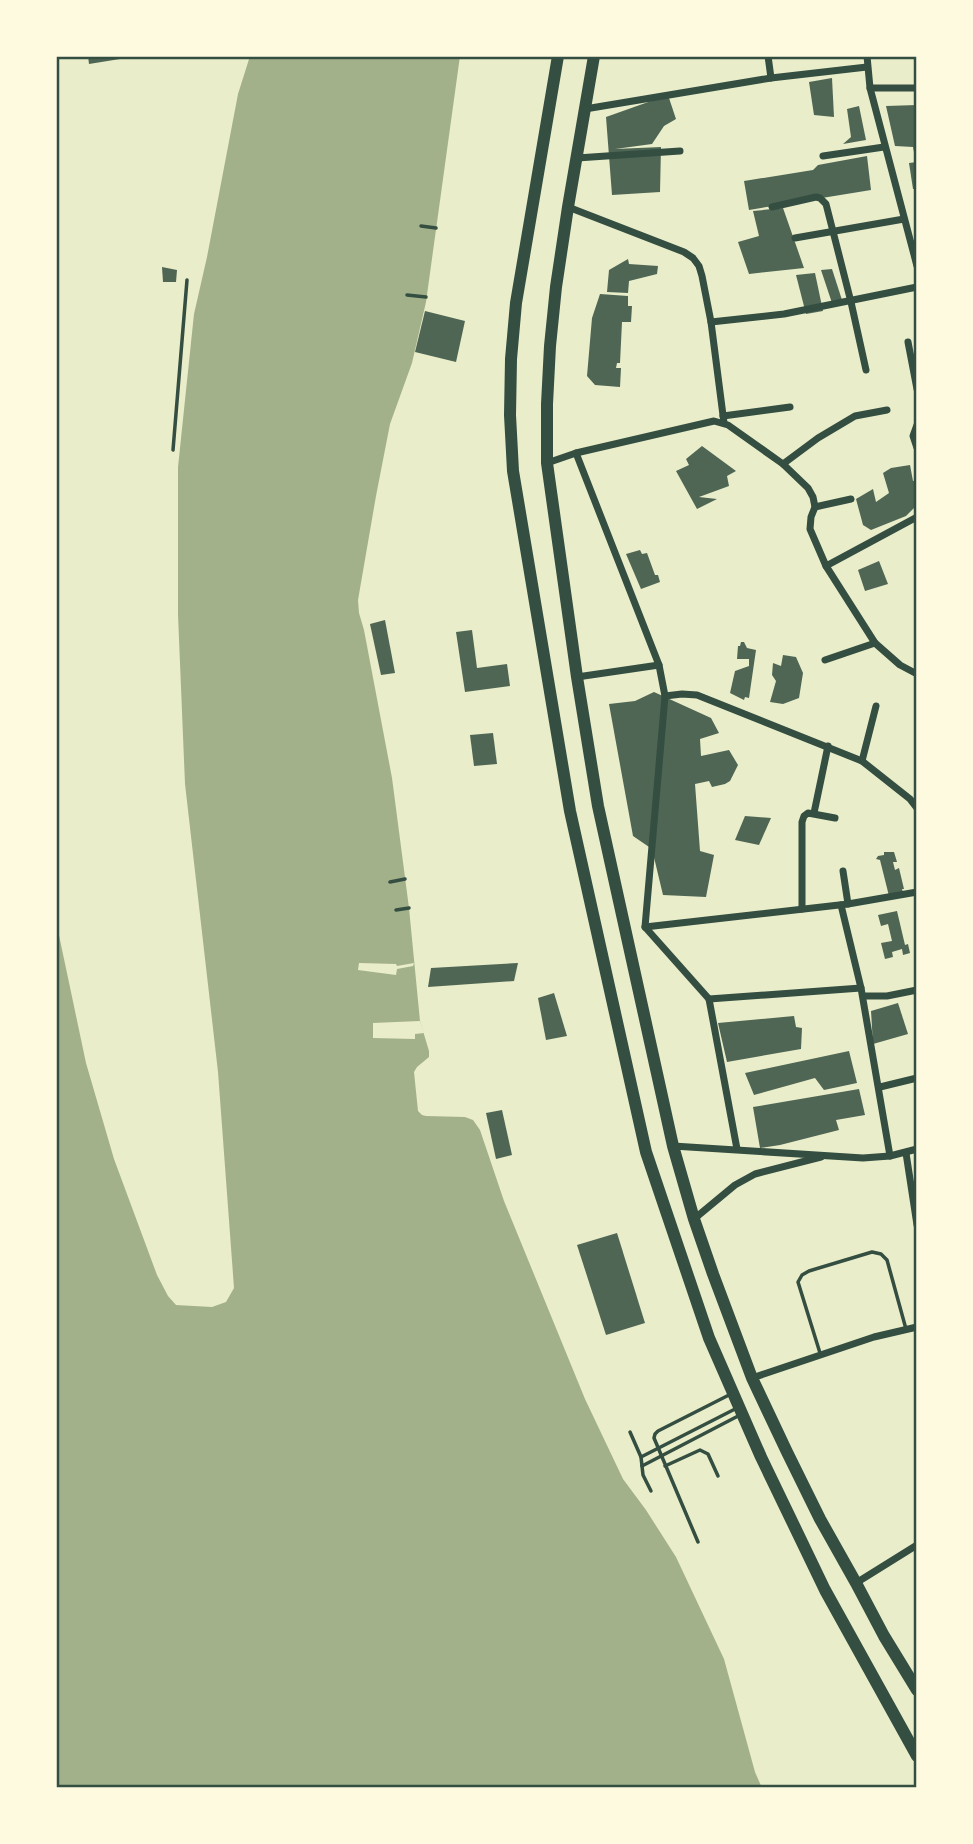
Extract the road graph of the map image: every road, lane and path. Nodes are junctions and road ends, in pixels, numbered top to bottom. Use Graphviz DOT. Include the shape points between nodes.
graph roads {
  1 [pos="558,56"];
  2 [pos="594,56"];
  3 [pos="768,56"];
  4 [pos="866,56"];
  5 [pos="867,67"];
  6 [pos="771,78"];
  7 [pos="870,88"];
  8 [pos="917,88"];
  9 [pos="586,109"];
  10 [pos="884,147"];
  11 [pos="680,151"];
  12 [pos="823,156"];
  13 [pos="577,158"];
  14 [pos="568,207"];
  15 [pos="772,207"];
  16 [pos="904,219"];
  17 [pos="421,226"];
  18 [pos="436,228"];
  19 [pos="833,231"];
  20 [pos="795,238"];
  21 [pos="917,266"];
  22 [pos="187,280"];
  23 [pos="917,287"];
  24 [pos="407,295"];
  25 [pos="426,297"];
  26 [pos="851,302"];
  27 [pos="710,322"];
  28 [pos="908,342"];
  29 [pos="866,370"];
  30 [pos="917,389"];
  31 [pos="790,407"];
  32 [pos="887,410"];
  33 [pos="723,419"];
  34 [pos="917,425"];
  35 [pos="917,448"];
  36 [pos="173,450"];
  37 [pos="576,453"];
  38 [pos="547,463"];
  39 [pos="783,464"];
  40 [pos="851,499"];
  41 [pos="815,507"];
  42 [pos="916,521"];
  43 [pos="825,566"];
  44 [pos="875,643"];
  45 [pos="825,660"];
  46 [pos="659,665"];
  47 [pos="917,674"];
  48 [pos="577,677"];
  49 [pos="665,696"];
  50 [pos="876,706"];
  51 [pos="828,746"];
  52 [pos="862,761"];
  53 [pos="917,793"];
  54 [pos="910,799"];
  55 [pos="917,808"];
  56 [pos="814,813"];
  57 [pos="835,818"];
  58 [pos="842,871"];
  59 [pos="405,879"];
  60 [pos="390,882"];
  61 [pos="917,892"];
  62 [pos="845,905"];
  63 [pos="409,908"];
  64 [pos="802,909"];
  65 [pos="396,911"];
  66 [pos="645,927"];
  67 [pos="917,990"];
  68 [pos="862,992"];
  69 [pos="709,999"];
  70 [pos="917,1078"];
  71 [pos="880,1087"];
  72 [pos="673,1146"];
  73 [pos="737,1149"];
  74 [pos="917,1149"];
  75 [pos="906,1153"];
  76 [pos="829,1156"];
  77 [pos="890,1156"];
  78 [pos="694,1219"];
  79 [pos="917,1225"];
  80 [pos="917,1328"];
  81 [pos="905,1329"];
  82 [pos="821,1355"];
  83 [pos="752,1378"];
  84 [pos="733,1393"];
  85 [pos="740,1411"];
  86 [pos="630,1432"];
  87 [pos="641,1457"];
  88 [pos="664,1465"];
  89 [pos="642,1466"];
  90 [pos="718,1476"];
  91 [pos="650,1491"];
  92 [pos="698,1542"];
  93 [pos="917,1545"];
  94 [pos="856,1583"];
  95 [pos="917,1690"];
  96 [pos="917,1755"];
  1 -- 84 [label="main road" via="516,303 511,359 513,471 569,811 646,1152 709,1338"];
  2 -- 9 [label="main road"];
  3 -- 6 [label="street"];
  4 -- 5 [label="street"];
  5 -- 6 [label="street"];
  5 -- 7 [label="street"];
  6 -- 9 [label="street"];
  7 -- 8 [label="street"];
  7 -- 10 [label="street"];
  9 -- 13 [label="main road"];
  10 -- 12 [label="street"];
  10 -- 16 [label="street"];
  11 -- 13 [label="street"];
  13 -- 14 [label="main road"];
  14 -- 27 [label="street" via="693,258 702,276"];
  14 -- 38 [label="main road" via="550,346"];
  15 -- 19 [label="street" via="820,198"];
  16 -- 19 [label="street"];
  16 -- 21 [label="street"];
  17 -- 18 [label="path"];
  19 -- 20 [label="street"];
  19 -- 26 [label="street"];
  22 -- 36 [label="path"];
  23 -- 26 [label="street"];
  24 -- 25 [label="path"];
  26 -- 27 [label="street"];
  26 -- 29 [label="street"];
  27 -- 33 [label="street"];
  28 -- 30 [label="street"];
  31 -- 33 [label="street"];
  32 -- 39 [label="street" via="855,416"];
  33 -- 37 [label="street"];
  33 -- 39 [label="street"];
  34 -- 35 [label="street"];
  37 -- 38 [label="street"];
  37 -- 46 [label="street"];
  38 -- 48 [label="main road"];
  39 -- 41 [label="street" via="808,488"];
  40 -- 41 [label="street"];
  41 -- 43 [label="street" via="810,529"];
  42 -- 43 [label="street"];
  43 -- 44 [label="street"];
  44 -- 45 [label="street"];
  44 -- 47 [label="street"];
  46 -- 48 [label="street"];
  46 -- 49 [label="street"];
  48 -- 72 [label="main road" via="598,806"];
  49 -- 51 [label="street" via="697,695"];
  49 -- 66 [label="street"];
  50 -- 52 [label="street"];
  51 -- 52 [label="street"];
  51 -- 56 [label="street"];
  52 -- 54 [label="street"];
  53 -- 54 [label="street"];
  54 -- 55 [label="street"];
  56 -- 57 [label="street"];
  56 -- 64 [label="street" via="802,821"];
  58 -- 62 [label="street"];
  59 -- 60 [label="path"];
  61 -- 62 [label="street"];
  62 -- 64 [label="street"];
  62 -- 68 [label="street"];
  63 -- 65 [label="path"];
  64 -- 66 [label="street"];
  66 -- 69 [label="street"];
  67 -- 68 [label="street" via="887,996"];
  68 -- 69 [label="street"];
  68 -- 71 [label="street"];
  69 -- 73 [label="street"];
  70 -- 71 [label="street"];
  71 -- 77 [label="street"];
  72 -- 73 [label="street"];
  72 -- 78 [label="main road"];
  73 -- 76 [label="street"];
  74 -- 75 [label="street"];
  75 -- 77 [label="street"];
  75 -- 79 [label="street"];
  76 -- 77 [label="street"];
  76 -- 78 [label="street" via="755,1174"];
  78 -- 83 [label="main road"];
  80 -- 81 [label="street"];
  81 -- 82 [label="street"];
  81 -- 82 [label="lane" via="887,1260 873,1252 802,1275 798,1282"];
  82 -- 83 [label="street"];
  83 -- 94 [label="main road"];
  84 -- 85 [label="main road"];
  84 -- 88 [label="lane" via="655,1434"];
  85 -- 87 [label="lane"];
  85 -- 89 [label="lane"];
  85 -- 96 [label="main road" via="825,1590"];
  86 -- 87 [label="lane"];
  87 -- 89 [label="lane"];
  88 -- 90 [label="lane" via="700,1450 708,1454"];
  88 -- 92 [label="lane"];
  89 -- 91 [label="lane"];
  93 -- 94 [label="street"];
  94 -- 95 [label="main road"];
}
